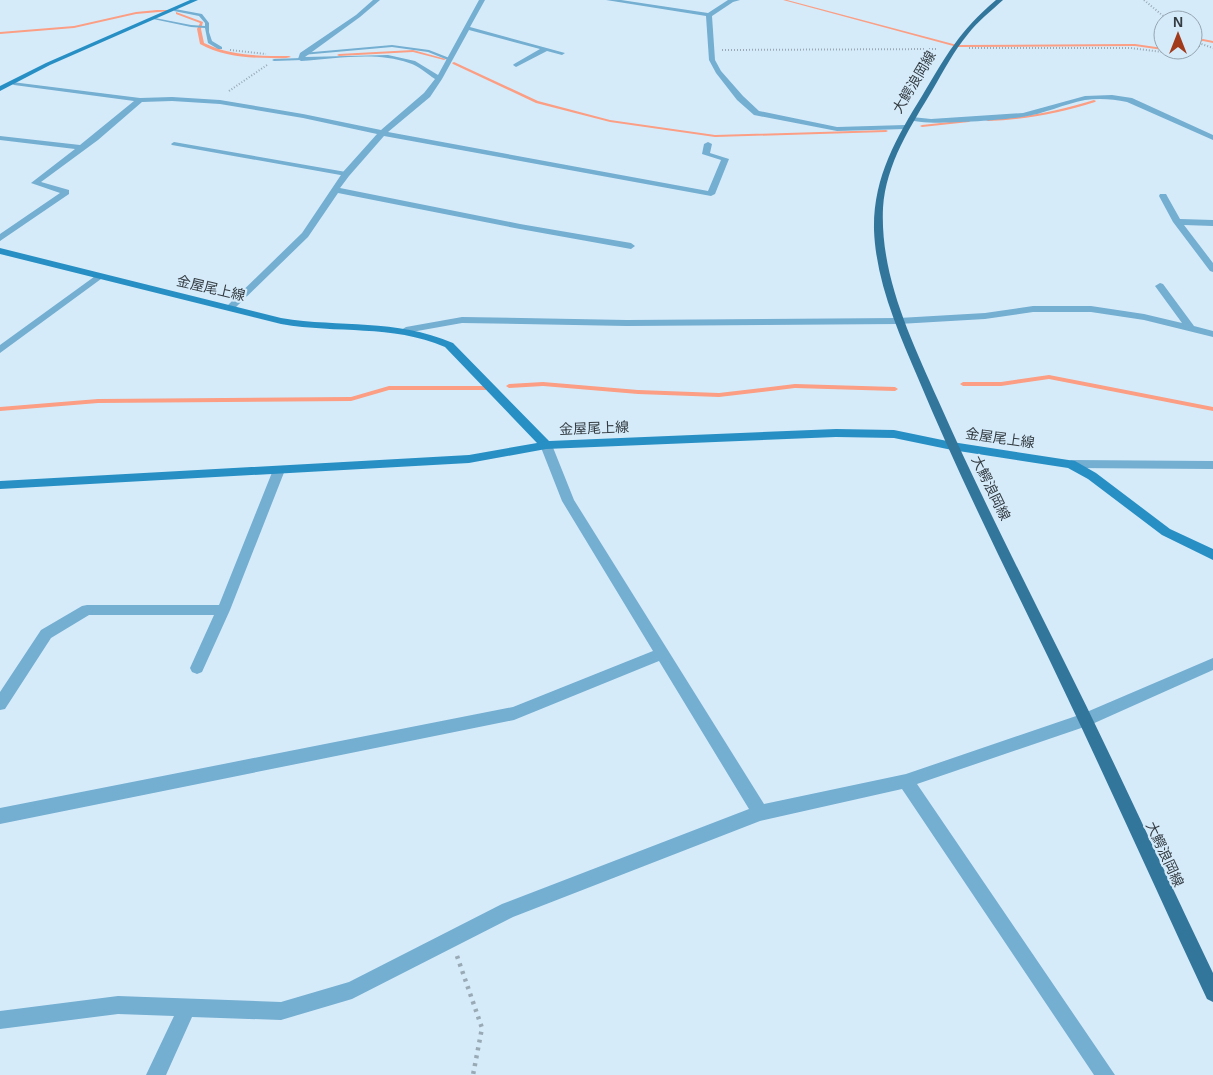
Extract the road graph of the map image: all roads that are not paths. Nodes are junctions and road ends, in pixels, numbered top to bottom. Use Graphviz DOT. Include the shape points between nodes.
graph roads {
  1 [pos="195,0"];
  2 [pos="377,0"];
  3 [pos="482,0"];
  4 [pos="609,0"];
  5 [pos="732,0"];
  6 [pos="737,0"];
  7 [pos="1000,0"];
  8 [pos="174,10"];
  9 [pos="709,14"];
  10 [pos="155,18"];
  11 [pos="207,27"];
  12 [pos="467,28"];
  13 [pos="220,48"];
  14 [pos="546,49"];
  15 [pos="562,54"];
  16 [pos="302,57"];
  17 [pos="450,59"];
  18 [pos="274,60"];
  19 [pos="516,65"];
  20 [pos="439,79"];
  21 [pos="0,81"];
  22 [pos="14,83"];
  23 [pos="0,90"];
  24 [pos="140,100"];
  25 [pos="912,119"];
  26 [pos="905,127"];
  27 [pos="382,133"];
  28 [pos="0,138"];
  29 [pos="1213,138"];
  30 [pos="174,144"];
  31 [pos="708,144"];
  32 [pos="82,148"];
  33 [pos="346,174"];
  34 [pos="336,190"];
  35 [pos="1163,196"];
  36 [pos="1177,222"];
  37 [pos="1213,223"];
  38 [pos="0,238"];
  39 [pos="631,246"];
  40 [pos="0,251"];
  41 [pos="1213,269"];
  42 [pos="98,277"];
  43 [pos="1160,286"];
  44 [pos="231,307"];
  45 [pos="899,321"];
  46 [pos="406,330"];
  47 [pos="1192,330"];
  48 [pos="1213,334"];
  49 [pos="0,350"];
  50 [pos="546,445"];
  51 [pos="952,446"];
  52 [pos="1070,464"];
  53 [pos="1213,465"];
  54 [pos="279,470"];
  55 [pos="0,485"];
  56 [pos="1213,555"];
  57 [pos="223,610"];
  58 [pos="661,654"];
  59 [pos="1213,664"];
  60 [pos="197,668"];
  61 [pos="0,704"];
  62 [pos="1085,720"];
  63 [pos="906,781"];
  64 [pos="760,813"];
  65 [pos="0,816"];
  66 [pos="1213,993"];
  67 [pos="187,1008"];
  68 [pos="0,1020"];
  69 [pos="156,1075"];
  70 [pos="1105,1075"];
  1 -- 8 [label="main road"];
  2 -- 16 [label="street"];
  3 -- 12 [label="street"];
  4 -- 9 [label="street"];
  5 -- 6 [label="street"];
  5 -- 9 [label="street"];
  7 -- 25 [label="main road, 大鰐浪岡線" via="965,32"];
  8 -- 10 [label="main road"];
  8 -- 11 [label="lane" via="200,15"];
  9 -- 26 [label="street" via="712,60 740,98 757,113 837,128"];
  10 -- 11 [label="lane"];
  10 -- 22 [label="main road" via="48,64"];
  11 -- 13 [label="lane" via="210,42"];
  12 -- 14 [label="street"];
  12 -- 17 [label="street"];
  14 -- 15 [label="street"];
  14 -- 19 [label="street"];
  16 -- 17 [label="lane" via="392,46 429,51"];
  16 -- 18 [label="lane"];
  16 -- 20 [label="street" via="402,59"];
  17 -- 20 [label="street"];
  20 -- 27 [label="street" via="427,95"];
  21 -- 22 [label="main road"];
  22 -- 23 [label="main road"];
  22 -- 24 [label="street"];
  24 -- 27 [label="street" via="214,102"];
  24 -- 32 [label="street"];
  25 -- 26 [label="main road, 大鰐浪岡線"];
  25 -- 29 [label="street" via="931,121 1023,115 1085,98 1112,97 1129,100"];
  26 -- 45 [label="main road, 大鰐浪岡線" via="884,177 879,207 882,260"];
  27 -- 31 [label="street" via="711,194 725,159 706,154"];
  27 -- 33 [label="street"];
  28 -- 32 [label="street"];
  30 -- 33 [label="lane"];
  32 -- 38 [label="street" via="35,183 66,192 62,197"];
  33 -- 34 [label="street"];
  34 -- 39 [label="street" via="540,232"];
  34 -- 44 [label="street" via="306,235"];
  35 -- 36 [label="street"];
  36 -- 37 [label="street"];
  36 -- 41 [label="street"];
  40 -- 42 [label="main road, 金屋尾上線"];
  42 -- 44 [label="main road, 金屋尾上線"];
  42 -- 49 [label="street"];
  43 -- 47 [label="street"];
  44 -- 46 [label="main road, 金屋尾上線" via="281,322"];
  45 -- 46 [label="street" via="627,323 462,320"];
  45 -- 47 [label="street" via="985,316 1033,309 1091,309 1144,317"];
  45 -- 51 [label="main road, 大鰐浪岡線"];
  46 -- 50 [label="main road, 金屋尾上線" via="449,345"];
  47 -- 48 [label="street"];
  50 -- 51 [label="main road, 金屋尾上線" via="836,433 894,434"];
  50 -- 54 [label="main road" via="469,459"];
  50 -- 58 [label="street" via="568,501"];
  51 -- 52 [label="main road, 金屋尾上線"];
  51 -- 62 [label="main road, 大鰐浪岡線"];
  52 -- 53 [label="street"];
  52 -- 56 [label="main road, 金屋尾上線" via="1092,476 1166,532"];
  54 -- 55 [label="main road"];
  54 -- 57 [label="street"];
  57 -- 60 [label="street"];
  57 -- 61 [label="street" via="87,610 46,634"];
  58 -- 64 [label="street"];
  58 -- 65 [label="street" via="514,713"];
  59 -- 62 [label="street"];
  62 -- 63 [label="street"];
  62 -- 66 [label="main road, 大鰐浪岡線"];
  63 -- 64 [label="street"];
  63 -- 70 [label="street"];
  64 -- 67 [label="street" via="508,910 352,990 281,1011"];
  67 -- 68 [label="street" via="118,1005"];
  67 -- 69 [label="street"];
}
